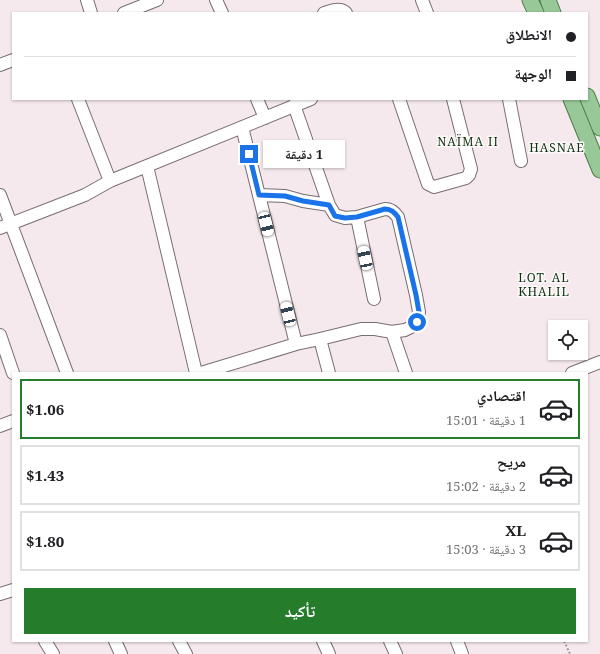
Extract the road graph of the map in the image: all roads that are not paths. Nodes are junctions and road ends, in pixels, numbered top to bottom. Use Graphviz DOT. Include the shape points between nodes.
graph roads {
  1 [pos="87,0"];
  2 [pos="216,0"];
  3 [pos="422,0"];
  4 [pos="530,0"];
  5 [pos="548,0"];
  6 [pos="155,5"];
  7 [pos="92,12"];
  8 [pos="128,12"];
  9 [pos="222,12"];
  10 [pos="328,12"];
  11 [pos="345,12"];
  12 [pos="427,12"];
  13 [pos="536,12"];
  14 [pos="553,12"];
  15 [pos="12,60"];
  16 [pos="0,66"];
  17 [pos="588,98"];
  18 [pos="78,100"];
  19 [pos="257,100"];
  20 [pos="308,100"];
  21 [pos="400,100"];
  22 [pos="453,100"];
  23 [pos="509,100"];
  24 [pos="571,100"];
  25 [pos="294,105"];
  26 [pos="265,118"];
  27 [pos="242,127"];
  28 [pos="600,128"];
  29 [pos="521,161"];
  30 [pos="147,166"];
  31 [pos="600,170"];
  32 [pos="110,182"];
  33 [pos="0,195"];
  34 [pos="259,195"];
  35 [pos="329,205"];
  36 [pos="357,217"];
  37 [pos="6,226"];
  38 [pos="374,299"];
  39 [pos="392,332"];
  40 [pos="0,335"];
  41 [pos="320,339"];
  42 [pos="296,344"];
  43 [pos="600,362"];
  44 [pos="13,372"];
  45 [pos="67,372"];
  46 [pos="196,372"];
  47 [pos="204,372"];
  48 [pos="329,372"];
  49 [pos="406,372"];
  50 [pos="575,372"];
  51 [pos="12,421"];
  52 [pos="0,426"];
  53 [pos="12,590"];
  54 [pos="0,594"];
  55 [pos="47,642"];
  56 [pos="115,642"];
  57 [pos="180,642"];
  58 [pos="323,642"];
  59 [pos="390,642"];
  60 [pos="457,642"];
  61 [pos="53,654"];
  62 [pos="121,654"];
  63 [pos="186,654"];
  64 [pos="329,654"];
  65 [pos="396,654"];
  66 [pos="462,654"];
  1 -- 7 [label="street"];
  2 -- 9 [label="street"];
  3 -- 12 [label="street"];
  4 -- 13 [label="main road"];
  5 -- 14 [label="main road"];
  6 -- 8 [label="street"];
  10 -- 11 [label="street" via="338,9"];
  15 -- 16 [label="street"];
  17 -- 28 [label="main road"];
  18 -- 32 [label="street"];
  19 -- 26 [label="street"];
  20 -- 25 [label="street"];
  21 -- 22 [label="street" via="428,184 434,187 466,178 471,170"];
  23 -- 29 [label="street"];
  24 -- 31 [label="main road"];
  25 -- 26 [label="street"];
  25 -- 35 [label="street"];
  26 -- 27 [label="street"];
  27 -- 30 [label="street"];
  27 -- 34 [label="street"];
  30 -- 32 [label="street"];
  30 -- 46 [label="street"];
  32 -- 37 [label="street" via="85,195"];
  33 -- 37 [label="street"];
  34 -- 35 [label="street" via="285,196"];
  34 -- 42 [label="street"];
  35 -- 36 [label="street" via="335,216"];
  36 -- 38 [label="street"];
  36 -- 39 [label="street" via="389,209 398,217 419,312 417,322 412,327"];
  37 -- 45 [label="street"];
  39 -- 41 [label="street" via="361,330"];
  39 -- 49 [label="street"];
  40 -- 44 [label="street"];
  41 -- 42 [label="street"];
  41 -- 48 [label="street"];
  42 -- 47 [label="street"];
  43 -- 50 [label="street"];
  51 -- 52 [label="street"];
  53 -- 54 [label="street"];
  55 -- 61 [label="street"];
  56 -- 62 [label="street"];
  57 -- 63 [label="street"];
  58 -- 64 [label="street"];
  59 -- 65 [label="street"];
  60 -- 66 [label="street"];
}
